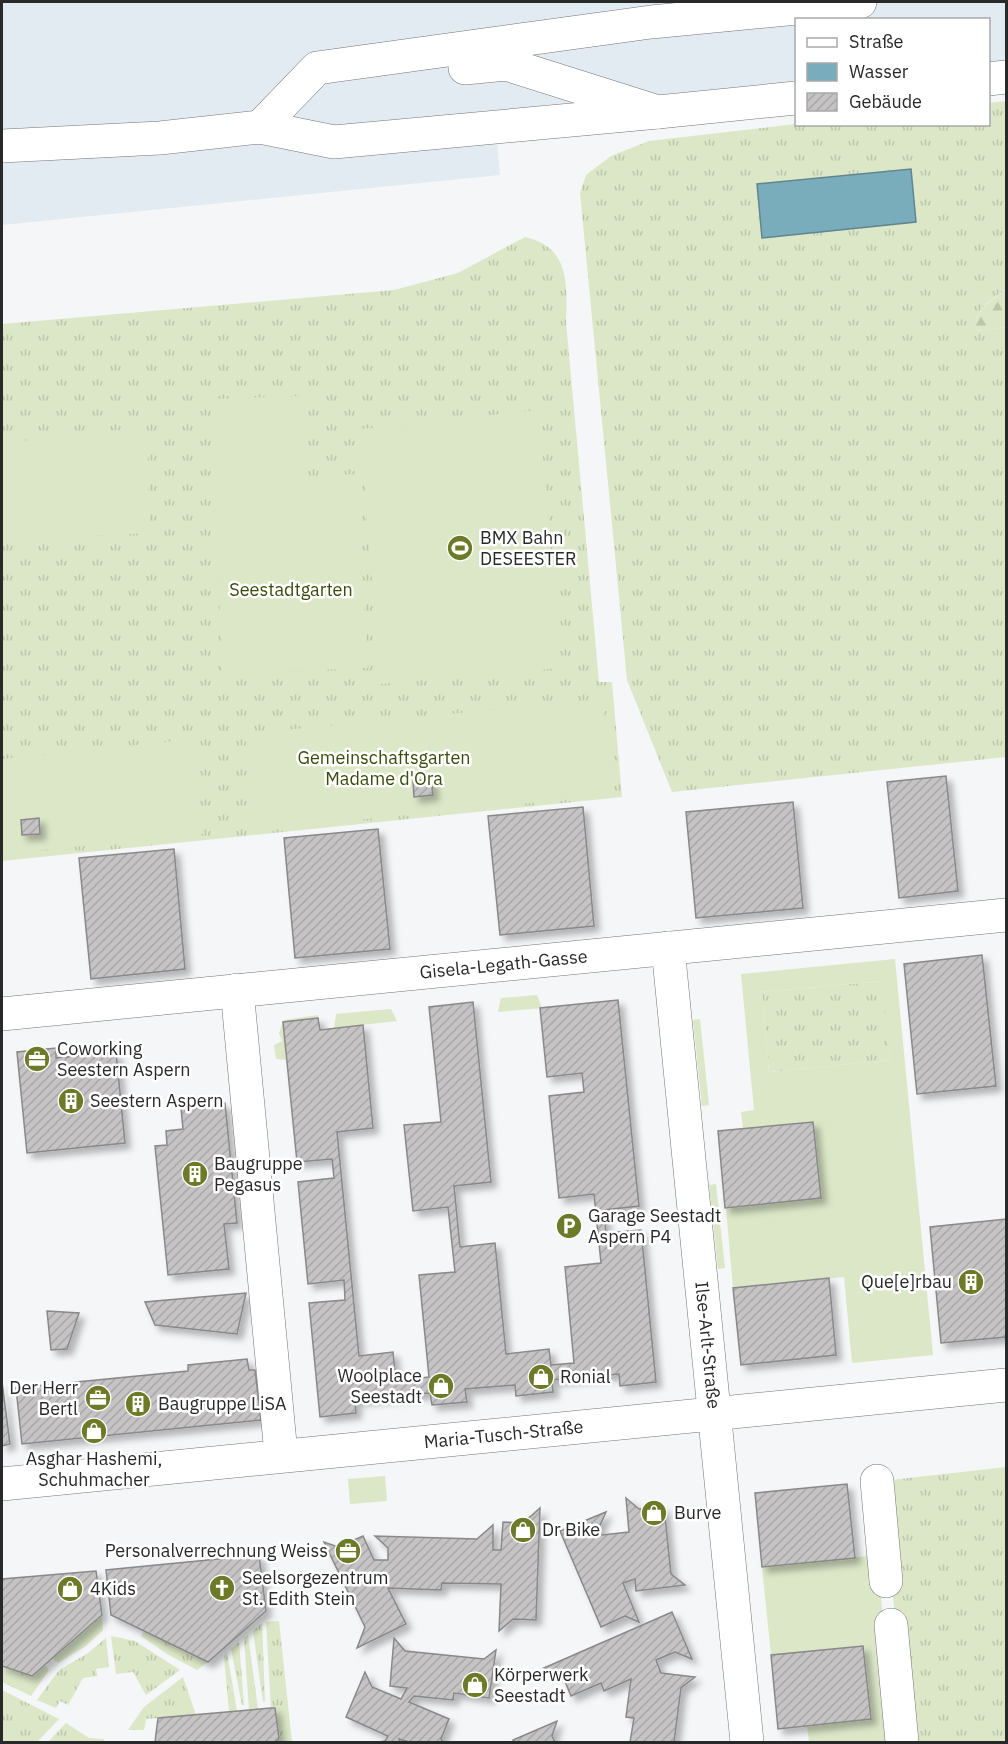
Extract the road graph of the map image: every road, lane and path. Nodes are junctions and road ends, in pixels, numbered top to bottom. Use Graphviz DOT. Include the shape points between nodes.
graph roads {
  1 [pos="860,2"];
  2 [pos="692,10"];
  3 [pos="1006,77"];
  4 [pos="990,79"];
  5 [pos="795,98"];
  6 [pos="658,112"];
  7 [pos="260,127"];
  8 [pos="2,146"];
  9 [pos="1006,915"];
  10 [pos="668,948"];
  11 [pos="237,990"];
  12 [pos="2,1014"];
  13 [pos="1006,1384"];
  14 [pos="713,1412"];
  15 [pos="280,1454"];
  16 [pos="877,1481"];
  17 [pos="2,1484"];
  18 [pos="886,1581"];
  19 [pos="891,1625"];
  20 [pos="747,1743"];
  21 [pos="902,1743"];
  1 -- 2 [label="street"];
  2 -- 7 [label="street" via="317,68"];
  3 -- 4 [label="street"];
  5 -- 6 [label="street"];
  6 -- 7 [label="street" via="334,142"];
  6 -- 7 [label="street" via="506,64 334,84"];
  7 -- 8 [label="street" via="160,138"];
  9 -- 10 [label="street, Gisela-Legath-Gasse"];
  10 -- 11 [label="street, Gisela-Legath-Gasse"];
  10 -- 14 [label="street, Ilse-Arlt-Straße"];
  11 -- 12 [label="street, Gisela-Legath-Gasse"];
  11 -- 15 [label="street"];
  13 -- 14 [label="street, Maria-Tusch-Straße"];
  14 -- 15 [label="street, Maria-Tusch-Straße"];
  14 -- 20 [label="street, Ilse-Arlt-Straße"];
  15 -- 17 [label="street, Maria-Tusch-Straße"];
  16 -- 18 [label="street"];
  19 -- 21 [label="street"];
}
